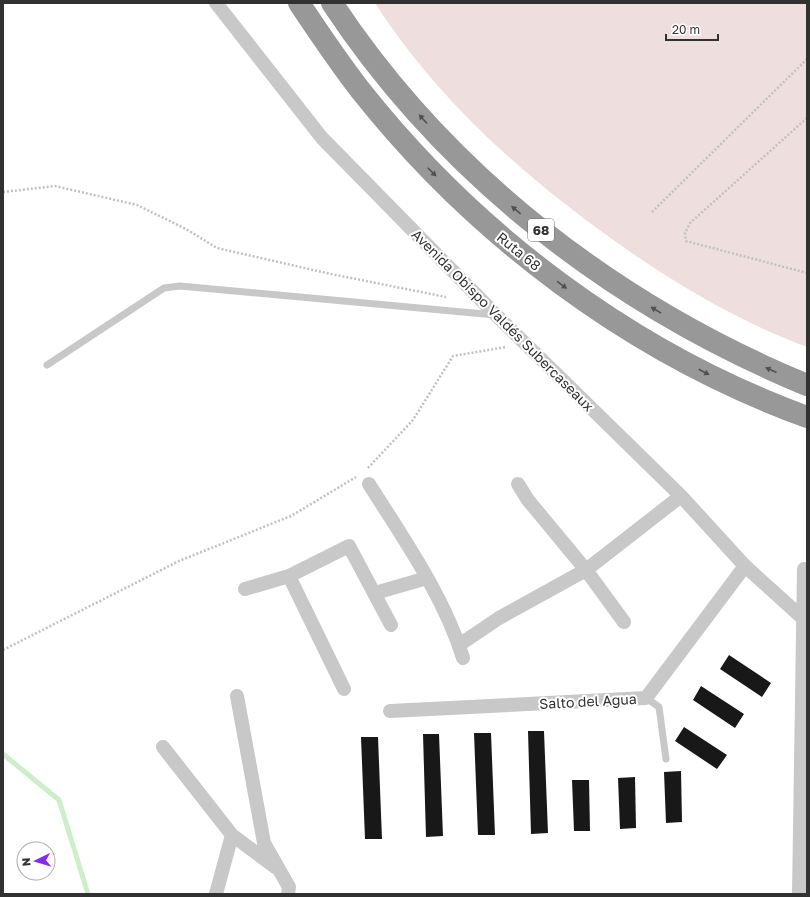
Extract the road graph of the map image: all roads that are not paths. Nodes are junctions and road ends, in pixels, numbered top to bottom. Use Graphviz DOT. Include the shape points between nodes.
graph roads {
  1 [pos="216,3"];
  2 [pos="282,3"];
  3 [pos="299,3"];
  4 [pos="332,3"];
  5 [pos="360,90"];
  6 [pos="497,316"];
  7 [pos="47,364"];
  8 [pos="807,385"];
  9 [pos="807,417"];
  10 [pos="364,477"];
  11 [pos="518,484"];
  12 [pos="681,496"];
  13 [pos="745,566"];
  14 [pos="804,569"];
  15 [pos="586,570"];
  16 [pos="289,576"];
  17 [pos="427,578"];
  18 [pos="245,589"];
  19 [pos="375,593"];
  20 [pos="805,620"];
  21 [pos="624,622"];
  22 [pos="391,624"];
  23 [pos="344,689"];
  24 [pos="237,696"];
  25 [pos="646,698"];
  26 [pos="390,711"];
  27 [pos="163,747"];
  28 [pos="666,759"];
  29 [pos="804,769"];
  30 [pos="232,835"];
  31 [pos="278,870"];
  32 [pos="216,894"];
  33 [pos="288,894"];
  34 [pos="799,894"];
  1 -- 6 [label="street, Avenida Obispo Valdés Subercaseaux" via="322,138"];
  2 -- 5 [label="highway"];
  3 -- 5 [label="highway, Ruta 68 / 68"];
  8 -- 4 [label="highway, 68, one-way" via="677,323 614,283 548,236 476,174 435,132 368,54"];
  5 -- 9 [label="highway, Ruta 68 / 68, one-way" via="433,173 503,239 544,271 592,306 669,354 753,395"];
  6 -- 7 [label="lane" via="180,286 164,288"];
  6 -- 12 [label="street, Avenida Obispo Valdés Subercaseaux"];
  10 -- 17 [label="street"];
  11 -- 15 [label="street" via="528,500"];
  12 -- 13 [label="street, Avenida Obispo Valdés Subercaseaux"];
  12 -- 15 [label="street"];
  13 -- 20 [label="street, Avenida Obispo Valdés Subercaseaux"];
  13 -- 25 [label="street, Salto del Agua"];
  14 -- 20 [label="street"];
  15 -- 17 [label="street" via="500,618 461,651"];
  15 -- 21 [label="street"];
  16 -- 18 [label="street"];
  16 -- 19 [label="street" via="349,546"];
  16 -- 23 [label="street"];
  17 -- 19 [label="street"];
  19 -- 22 [label="street"];
  20 -- 29 [label="street"];
  24 -- 31 [label="street" via="264,843"];
  25 -- 26 [label="street, Salto del Agua"];
  25 -- 28 [label="lane" via="659,707"];
  27 -- 30 [label="street"];
  29 -- 34 [label="street"];
  30 -- 31 [label="street"];
  30 -- 32 [label="street"];
  31 -- 33 [label="street" via="289,887"];
}
